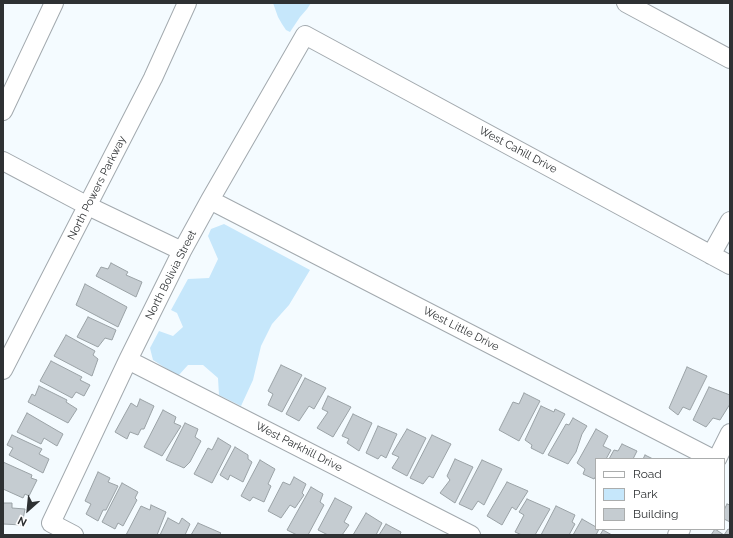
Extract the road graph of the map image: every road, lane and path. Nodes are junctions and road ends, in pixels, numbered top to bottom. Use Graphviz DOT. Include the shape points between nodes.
graph roads {
  1 [pos="54,3"];
  2 [pos="187,3"];
  3 [pos="626,3"];
  4 [pos="305,35"];
  5 [pos="730,59"];
  6 [pos="3,111"];
  7 [pos="3,160"];
  8 [pos="210,200"];
  9 [pos="88,206"];
  10 [pos="730,221"];
  11 [pos="182,251"];
  12 [pos="711,255"];
  13 [pos="730,265"];
  14 [pos="128,360"];
  15 [pos="3,370"];
  16 [pos="730,433"];
  17 [pos="711,458"];
  18 [pos="718,458"];
  19 [pos="74,535"];
  20 [pos="470,535"];
  1 -- 6 [label="street"];
  2 -- 9 [label="street, North Powers Parkway" via="153,78"];
  3 -- 5 [label="street"];
  4 -- 8 [label="street, North Bolivia Street"];
  4 -- 12 [label="street, West Cahill Drive"];
  7 -- 9 [label="street"];
  8 -- 11 [label="street, North Bolivia Street"];
  8 -- 17 [label="street, West Little Drive"];
  9 -- 11 [label="street"];
  9 -- 15 [label="street, North Powers Parkway"];
  10 -- 12 [label="street"];
  11 -- 14 [label="street, North Bolivia Street"];
  12 -- 13 [label="street, West Cahill Drive"];
  14 -- 19 [label="street, North Bolivia Street" via="52,523"];
  14 -- 20 [label="street, West Parkhill Drive"];
  16 -- 18 [label="street"];
}
